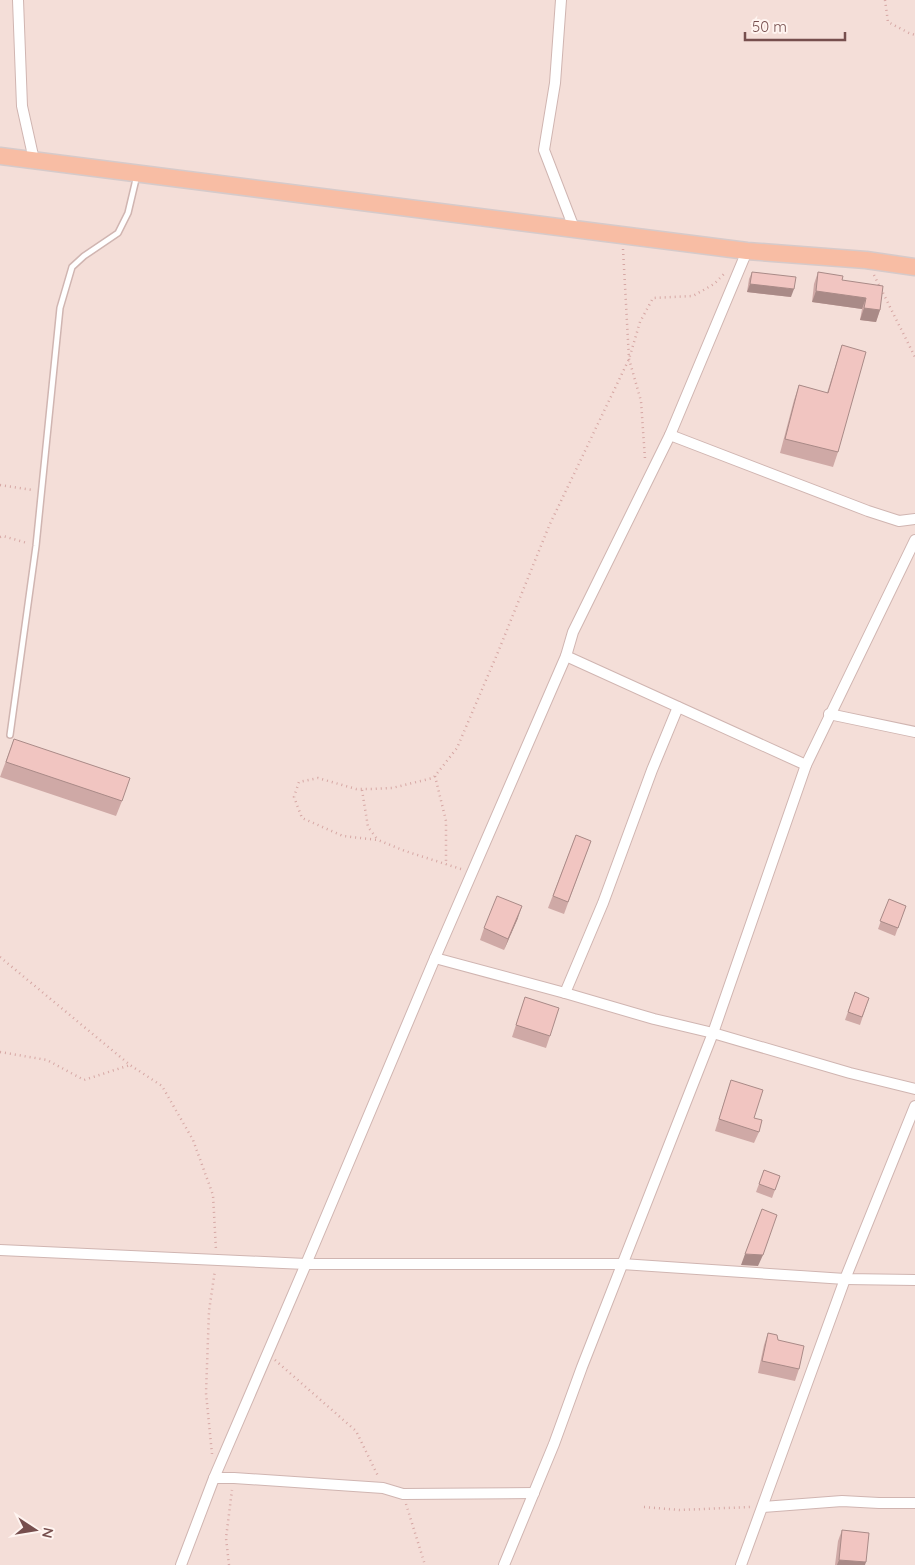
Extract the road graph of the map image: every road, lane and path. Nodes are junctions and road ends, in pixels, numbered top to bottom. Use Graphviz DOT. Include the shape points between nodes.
graph roads {
  1 [pos="18,0"];
  2 [pos="561,0"];
  3 [pos="885,0"];
  4 [pos="915,35"];
  5 [pos="0,156"];
  6 [pos="34,160"];
  7 [pos="137,174"];
  8 [pos="574,228"];
  9 [pos="623,234"];
  10 [pos="747,251"];
  11 [pos="866,260"];
  12 [pos="915,268"];
  13 [pos="727,271"];
  14 [pos="915,357"];
  15 [pos="629,359"];
  16 [pos="670,435"];
  17 [pos="648,483"];
  18 [pos="0,485"];
  19 [pos="41,491"];
  20 [pos="915,519"];
  21 [pos="1,537"];
  22 [pos="915,540"];
  23 [pos="36,546"];
  24 [pos="566,656"];
  25 [pos="678,707"];
  26 [pos="829,714"];
  27 [pos="915,732"];
  28 [pos="10,735"];
  29 [pos="806,764"];
  30 [pos="435,776"];
  31 [pos="362,790"];
  32 [pos="378,840"];
  33 [pos="446,864"];
  34 [pos="472,873"];
  35 [pos="0,957"];
  36 [pos="435,958"];
  37 [pos="565,992"];
  38 [pos="713,1032"];
  39 [pos="0,1052"];
  40 [pos="130,1065"];
  41 [pos="915,1089"];
  42 [pos="915,1106"];
  43 [pos="0,1250"];
  44 [pos="216,1260"];
  45 [pos="306,1264"];
  46 [pos="622,1264"];
  47 [pos="845,1279"];
  48 [pos="915,1280"];
  49 [pos="268,1354"];
  50 [pos="214,1478"];
  51 [pos="234,1478"];
  52 [pos="383,1488"];
  53 [pos="534,1493"];
  54 [pos="403,1494"];
  55 [pos="915,1502"];
  56 [pos="644,1507"];
  57 [pos="763,1507"];
  58 [pos="180,1565"];
  59 [pos="229,1565"];
  60 [pos="425,1565"];
  61 [pos="504,1565"];
  62 [pos="741,1565"];
  1 -- 6 [label="street" via="22,106"];
  2 -- 8 [label="street" via="555,83 544,150"];
  3 -- 4 [label="path" via="888,22"];
  5 -- 6 [label="main road"];
  6 -- 7 [label="main road"];
  7 -- 8 [label="main road"];
  7 -- 19 [label="lane" via="128,213 118,233 72,267 60,308"];
  8 -- 9 [label="main road"];
  9 -- 10 [label="main road"];
  9 -- 15 [label="path"];
  10 -- 11 [label="main road"];
  10 -- 16 [label="street"];
  11 -- 12 [label="main road"];
  11 -- 14 [label="path"];
  13 -- 15 [label="path" via="714,284 694,296 653,298 640,322"];
  15 -- 17 [label="path" via="641,401"];
  15 -- 30 [label="path" via="549,526 457,748"];
  16 -- 17 [label="street"];
  16 -- 20 [label="street" via="868,511 899,520"];
  17 -- 24 [label="street" via="573,632"];
  18 -- 19 [label="path"];
  19 -- 23 [label="lane"];
  21 -- 23 [label="path"];
  22 -- 26 [label="street"];
  23 -- 28 [label="lane"];
  24 -- 25 [label="street"];
  24 -- 34 [label="street"];
  25 -- 29 [label="street"];
  25 -- 37 [label="street"];
  26 -- 27 [label="street"];
  26 -- 29 [label="street"];
  29 -- 38 [label="street"];
  30 -- 31 [label="path" via="392,788"];
  30 -- 33 [label="path" via="446,821"];
  31 -- 32 [label="path" via="368,827"];
  31 -- 32 [label="path" via="318,778 299,782 294,797 302,818 343,836"];
  32 -- 33 [label="path"];
  33 -- 34 [label="path"];
  34 -- 36 [label="street"];
  35 -- 40 [label="path"];
  36 -- 37 [label="street"];
  36 -- 45 [label="street"];
  37 -- 38 [label="street"];
  38 -- 41 [label="street"];
  38 -- 46 [label="street"];
  39 -- 40 [label="path" via="47,1060 84,1080"];
  40 -- 44 [label="path" via="162,1086 193,1140 213,1195"];
  42 -- 47 [label="street"];
  43 -- 44 [label="street"];
  44 -- 45 [label="street"];
  44 -- 50 [label="path" via="209,1311 206,1394"];
  45 -- 46 [label="street"];
  45 -- 49 [label="street"];
  46 -- 47 [label="street"];
  46 -- 53 [label="street"];
  47 -- 48 [label="street"];
  47 -- 57 [label="street"];
  49 -- 50 [label="street"];
  49 -- 52 [label="path" via="356,1431"];
  50 -- 51 [label="street"];
  50 -- 58 [label="street"];
  51 -- 52 [label="street"];
  51 -- 59 [label="path" via="226,1538"];
  52 -- 54 [label="street"];
  53 -- 54 [label="street"];
  53 -- 61 [label="street"];
  54 -- 60 [label="path"];
  55 -- 57 [label="street" via="842,1501"];
  56 -- 57 [label="path" via="680,1510"];
  57 -- 62 [label="street"];
}
